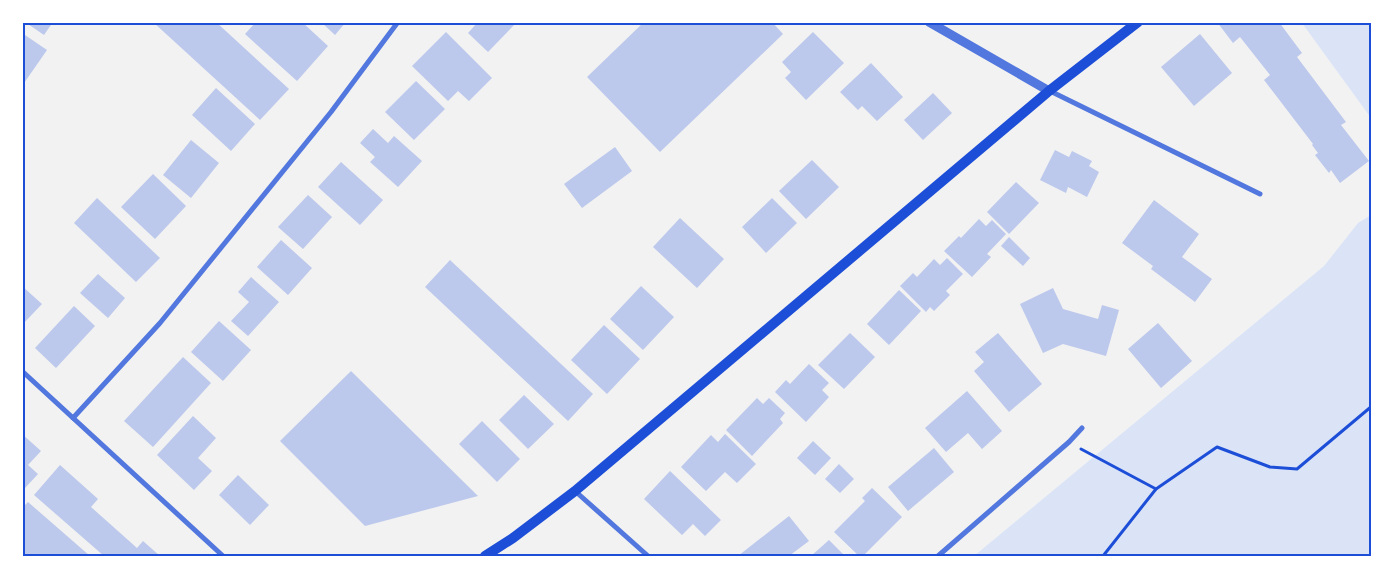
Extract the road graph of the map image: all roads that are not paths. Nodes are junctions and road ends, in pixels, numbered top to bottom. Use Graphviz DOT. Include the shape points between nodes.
graph roads {
  1 [pos="398,22"];
  2 [pos="929,22"];
  3 [pos="1138,22"];
  4 [pos="1049,91"];
  5 [pos="1260,194"];
  6 [pos="22,370"];
  7 [pos="74,418"];
  8 [pos="1082,428"];
  9 [pos="575,491"];
  10 [pos="223,556"];
  11 [pos="485,556"];
  12 [pos="648,556"];
  13 [pos="938,556"];
  1 -- 7 [label="street" via="331,112 160,324"];
  2 -- 4 [label="street"];
  3 -- 4 [label="main road"];
  4 -- 5 [label="street"];
  4 -- 9 [label="main road"];
  6 -- 7 [label="street"];
  7 -- 10 [label="street"];
  8 -- 13 [label="street"];
  9 -- 11 [label="main road"];
  9 -- 12 [label="street"];
}
